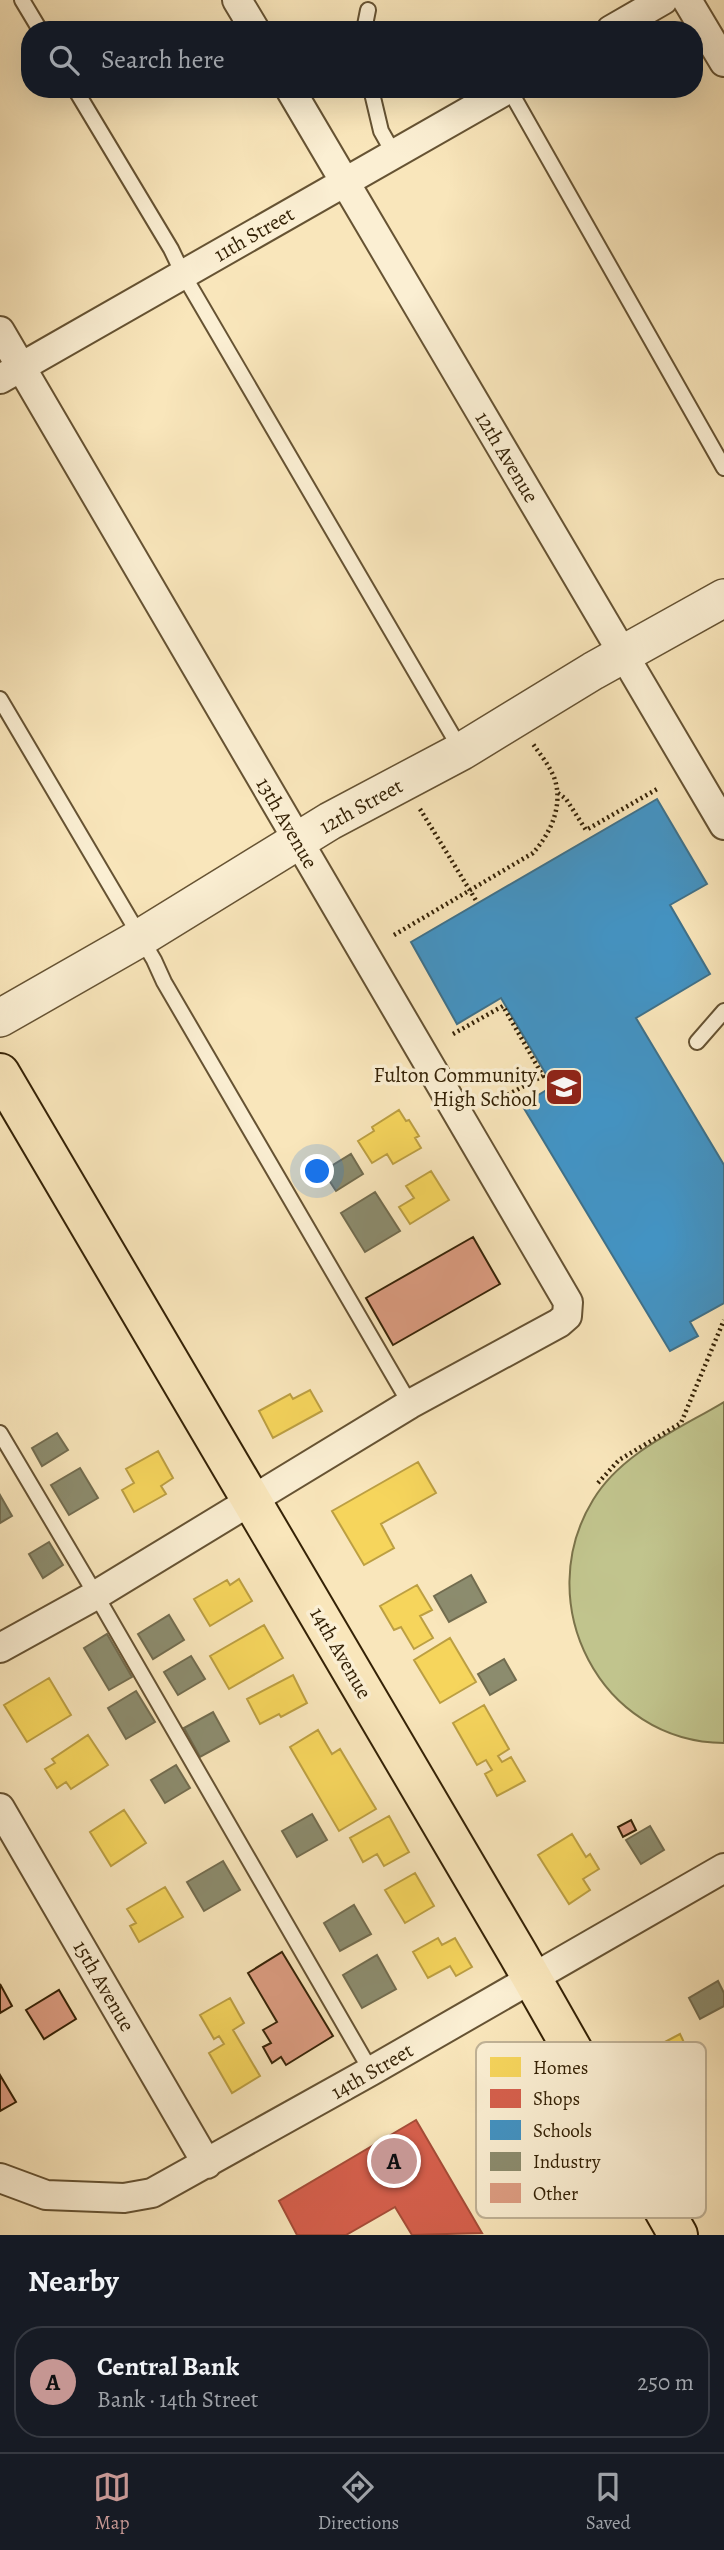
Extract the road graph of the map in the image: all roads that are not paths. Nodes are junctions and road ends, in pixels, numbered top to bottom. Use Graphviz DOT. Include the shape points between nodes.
graph roads {
  1 [pos="22,0"];
  2 [pos="237,0"];
  3 [pos="663,0"];
  4 [pos="687,0"];
  5 [pos="368,10"];
  6 [pos="35,21"];
  7 [pos="250,21"];
  8 [pos="366,21"];
  9 [pos="627,21"];
  10 [pos="700,21"];
  11 [pos="703,27"];
  12 [pos="724,62"];
  13 [pos="80,98"];
  14 [pos="295,98"];
  15 [pos="373,98"];
  16 [pos="492,98"];
  17 [pos="513,98"];
  18 [pos="394,154"];
  19 [pos="345,182"];
  20 [pos="183,274"];
  21 [pos="0,331"];
  22 [pos="11,374"];
  23 [pos="724,468"];
  24 [pos="724,598"];
  25 [pos="623,655"];
  26 [pos="0,699"];
  27 [pos="462,751"];
  28 [pos="724,825"];
  29 [pos="299,842"];
  30 [pos="140,938"];
  31 [pos="724,1011"];
  32 [pos="0,1018"];
  33 [pos="697,1042"];
  34 [pos="0,1073"];
  35 [pos="410,1404"];
  36 [pos="0,1433"];
  37 [pos="251,1499"];
  38 [pos="96,1595"];
  39 [pos="0,1648"];
  40 [pos="0,1808"];
  41 [pos="724,1868"];
  42 [pos="532,1978"];
  43 [pos="568,2042"];
  44 [pos="371,2071"];
  45 [pos="208,2164"];
  46 [pos="0,2178"];
  47 [pos="668,2218"];
  48 [pos="678,2235"];
  1 -- 6 [label="lane"];
  2 -- 7 [label="street"];
  3 -- 9 [label="street"];
  4 -- 10 [label="street"];
  5 -- 8 [label="lane"];
  11 -- 12 [label="street"];
  13 -- 20 [label="lane"];
  14 -- 19 [label="street, 12th Avenue"];
  15 -- 18 [label="lane" via="381,131"];
  16 -- 18 [label="street, 11th Street"];
  17 -- 23 [label="lane"];
  18 -- 19 [label="street, 11th Street"];
  19 -- 20 [label="street, 11th Street"];
  19 -- 25 [label="street, 12th Avenue"];
  20 -- 22 [label="street, 11th Street"];
  20 -- 27 [label="lane"];
  21 -- 22 [label="street, 13th Avenue"];
  22 -- 29 [label="street, 13th Avenue"];
  24 -- 25 [label="street, 12th Street"];
  25 -- 27 [label="street, 12th Street"];
  25 -- 28 [label="street, 12th Avenue"];
  26 -- 30 [label="lane"];
  27 -- 29 [label="street, 12th Street"];
  29 -- 30 [label="street, 12th Street"];
  29 -- 35 [label="street, 13th Avenue" via="568,1302 567,1316 559,1323"];
  30 -- 32 [label="street, 12th Street"];
  30 -- 35 [label="lane"];
  31 -- 33 [label="lane"];
  34 -- 37 [label="main road, 14th Avenue"];
  35 -- 37 [label="street"];
  36 -- 38 [label="lane"];
  37 -- 38 [label="street"];
  37 -- 42 [label="main road, 14th Avenue"];
  38 -- 39 [label="street"];
  38 -- 44 [label="lane"];
  40 -- 45 [label="street, 15th Avenue"];
  41 -- 42 [label="street, 14th Street"];
  42 -- 43 [label="main road, 14th Avenue"];
  42 -- 44 [label="street, 14th Street"];
  44 -- 45 [label="street, 14th Street"];
  45 -- 46 [label="street, 14th Street" via="152,2193 124,2198 46,2195"];
  47 -- 48 [label="main road, 14th Avenue"];
}
